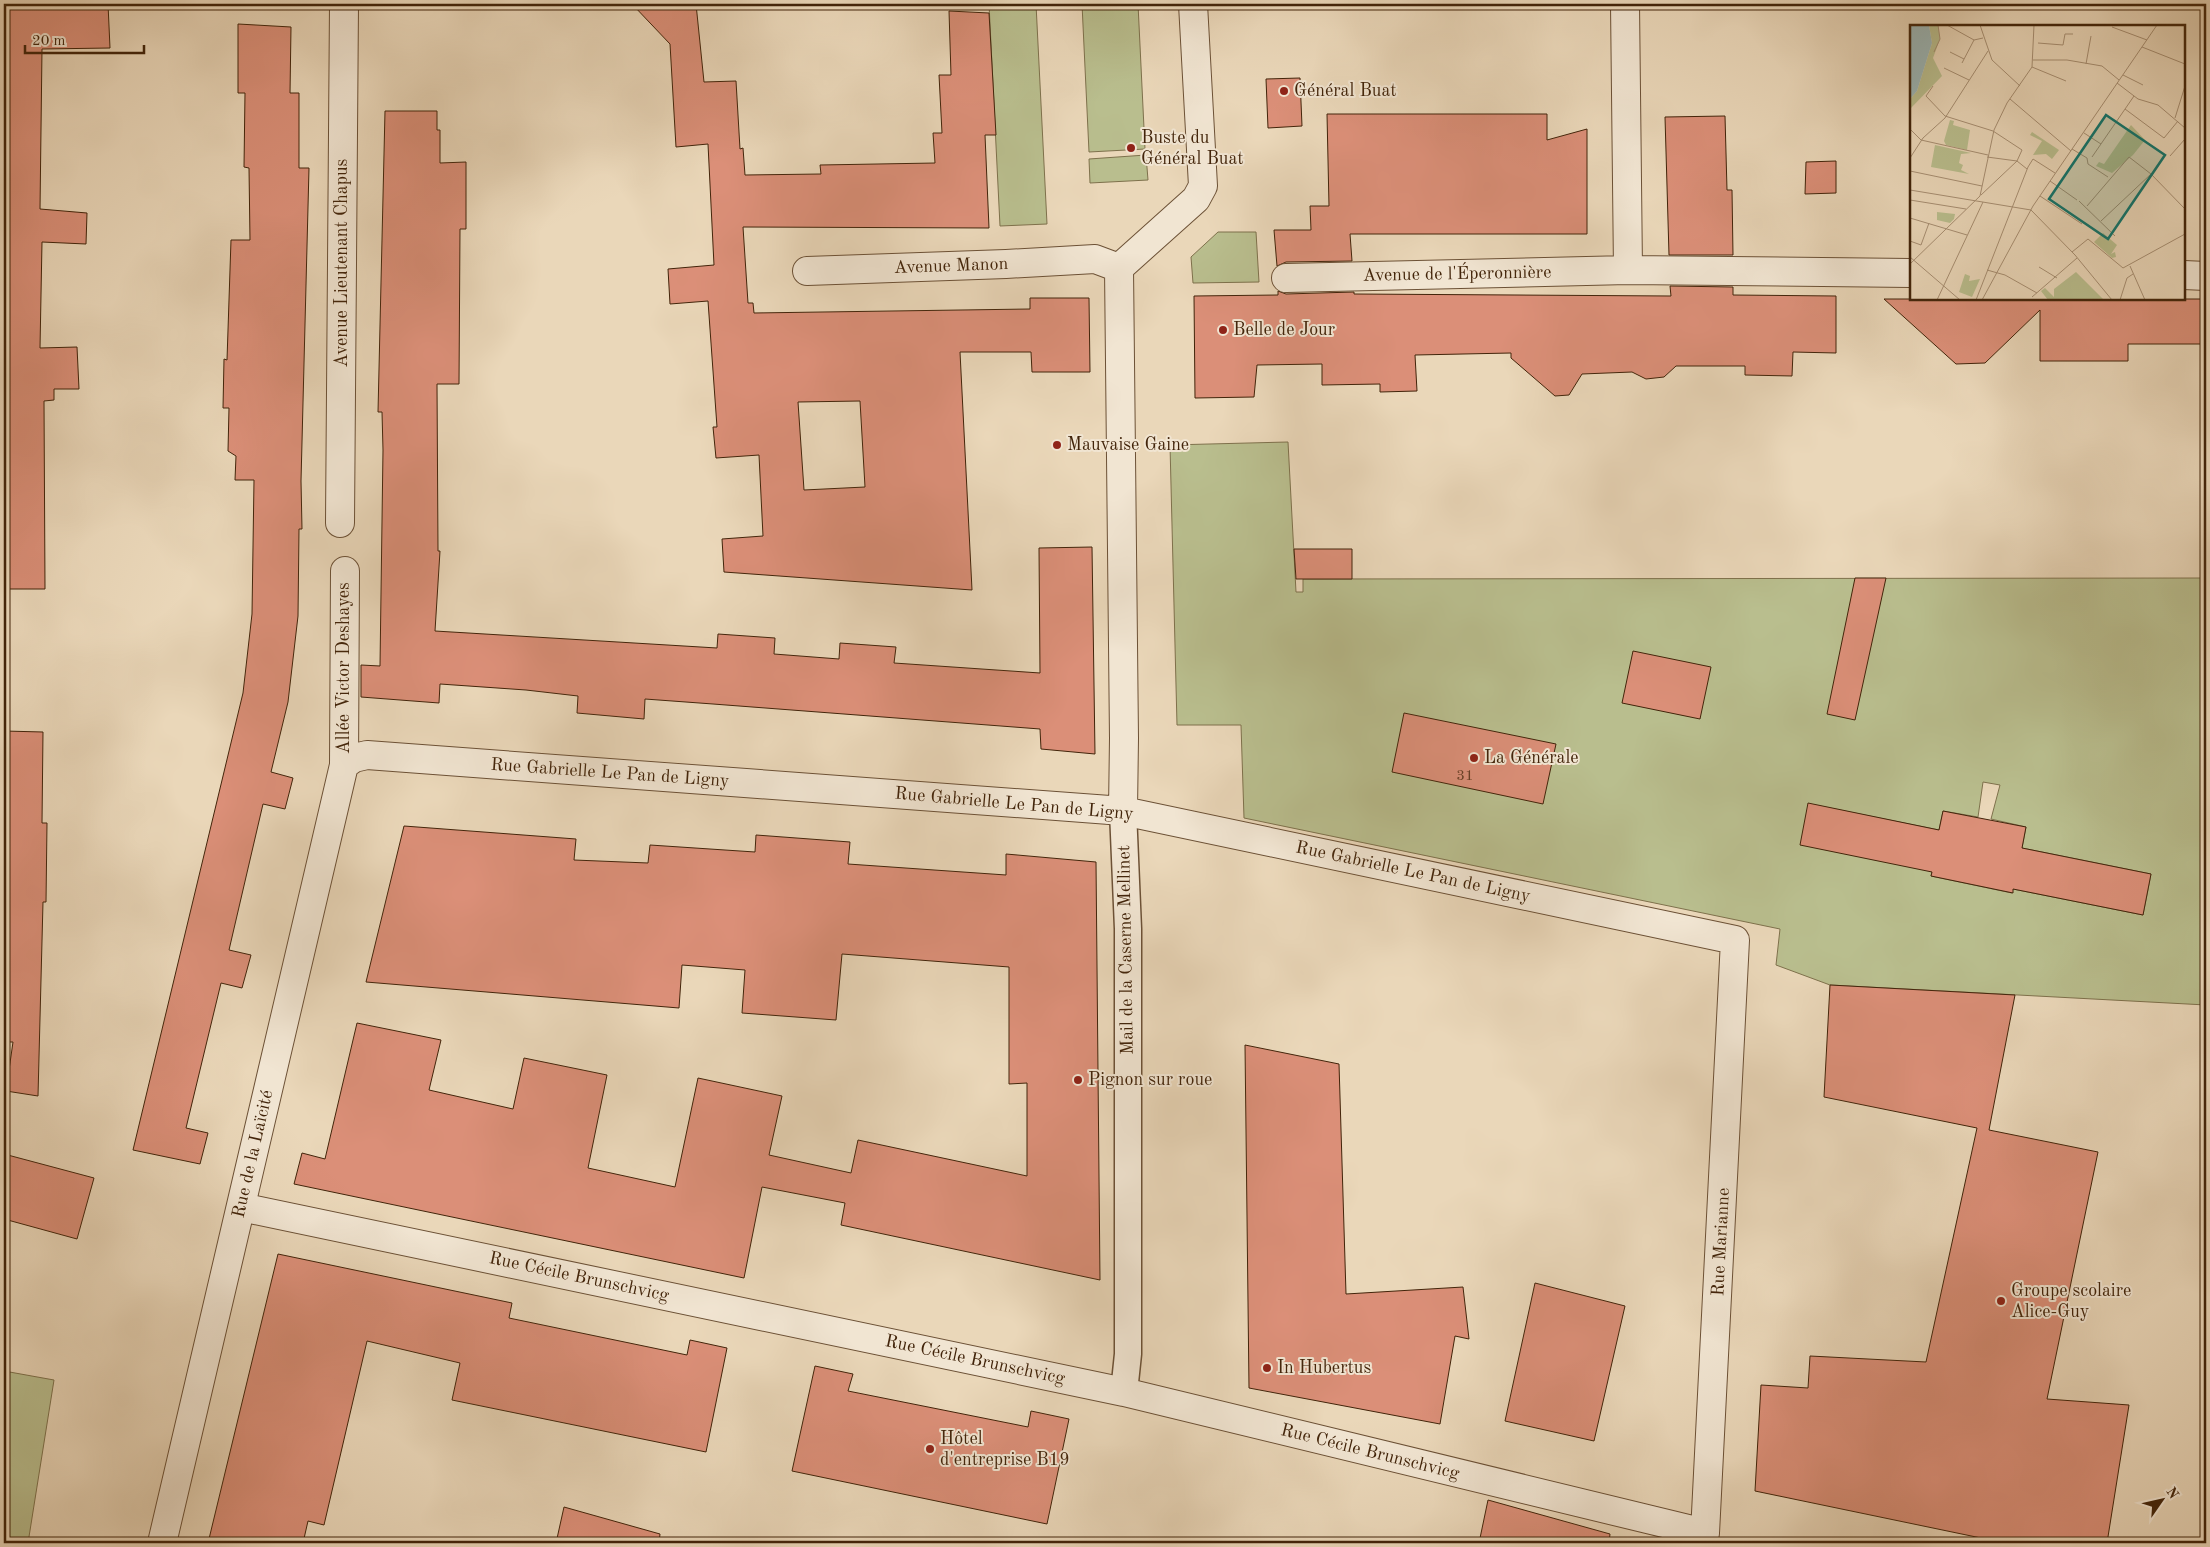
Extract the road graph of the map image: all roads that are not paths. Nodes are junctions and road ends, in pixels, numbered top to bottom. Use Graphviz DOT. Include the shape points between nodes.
graph roads {
  1 [pos="344,4"];
  2 [pos="1192,4"];
  3 [pos="1625,4"];
  4 [pos="1107,263"];
  5 [pos="1628,270"];
  6 [pos="807,271"];
  7 [pos="1910,273"];
  8 [pos="2185,276"];
  9 [pos="2206,276"];
  10 [pos="1286,278"];
  11 [pos="340,523"];
  12 [pos="345,571"];
  13 [pos="344,765"];
  14 [pos="1123,811"];
  15 [pos="1735,940"];
  16 [pos="241,1207"];
  17 [pos="1124,1392"];
  18 [pos="1704,1538"];
  19 [pos="162,1543"];
  1 -- 11 [label="street, Avenue Lieutenant Chapus"];
  2 -- 4 [label="street" via="1203,186 1196,199"];
  3 -- 5 [label="street"];
  4 -- 6 [label="street, Avenue Manon"];
  4 -- 14 [label="street, Mail de la Caserne Mellinet" via="1124,738"];
  5 -- 7 [label="street, Avenue de l'Éperonnière"];
  5 -- 10 [label="street, Avenue de l'Éperonnière"];
  8 -- 9 [label="street"];
  12 -- 13 [label="street, Allée Victor Deshayes"];
  13 -- 14 [label="street, Rue Gabrielle Le Pan de Ligny" via="367,755"];
  13 -- 16 [label="street, Rue de la Laïcité"];
  14 -- 15 [label="street, Rue Gabrielle Le Pan de Ligny"];
  14 -- 17 [label="street, Mail de la Caserne Mellinet" via="1128,959 1128,1354"];
  15 -- 18 [label="street, Rue Marianne"];
  16 -- 17 [label="street, Rue Cécile Brunschvicg"];
  16 -- 19 [label="street, Rue de la Laïcité"];
  17 -- 18 [label="street, Rue Cécile Brunschvicg"];
}
